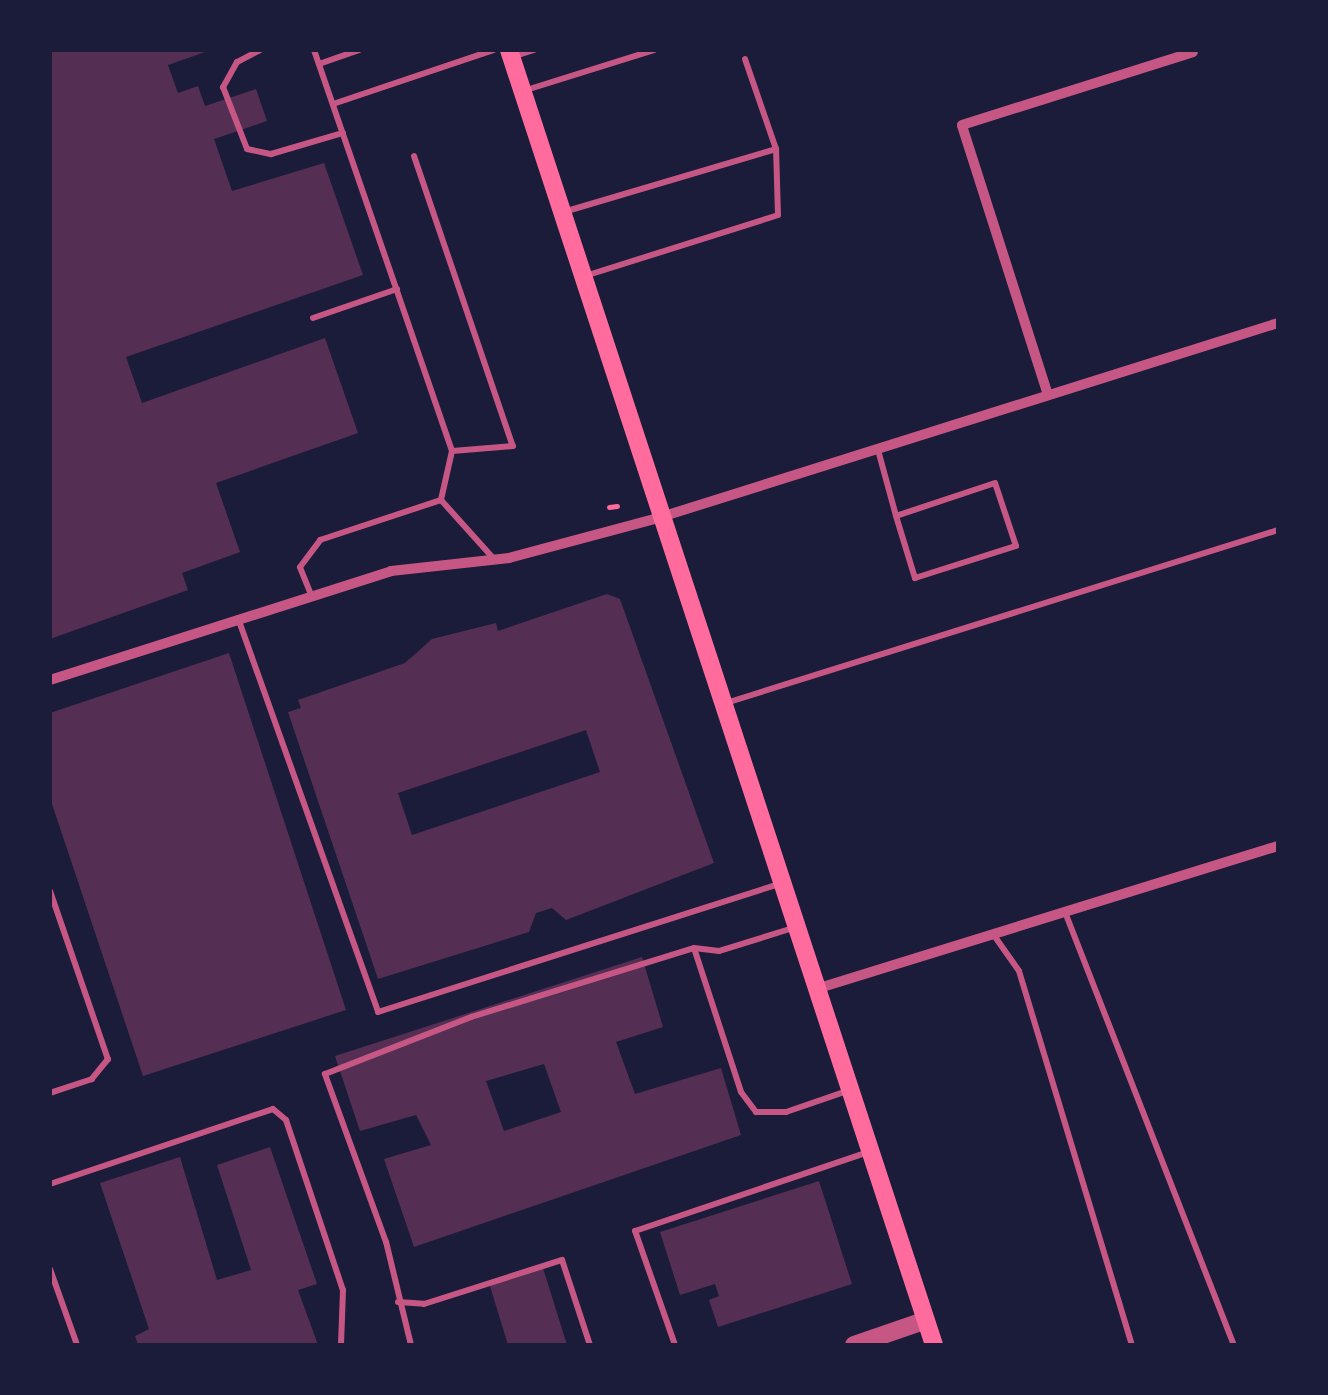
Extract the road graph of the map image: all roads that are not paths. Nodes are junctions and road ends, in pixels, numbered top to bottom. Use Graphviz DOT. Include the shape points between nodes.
graph roads {
  1 [pos="260,50"];
  2 [pos="314,50"];
  3 [pos="359,50"];
  4 [pos="492,50"];
  5 [pos="534,50"];
  6 [pos="654,50"];
  7 [pos="1193,52"];
  8 [pos="510,54"];
  9 [pos="745,59"];
  10 [pos="319,64"];
  11 [pos="522,92"];
  12 [pos="333,104"];
  13 [pos="343,133"];
  14 [pos="776,149"];
  15 [pos="414,156"];
  16 [pos="560,213"];
  17 [pos="582,278"];
  18 [pos="397,290"];
  19 [pos="313,318"];
  20 [pos="1278,322"];
  21 [pos="1048,394"];
  22 [pos="877,449"];
  23 [pos="452,450"];
  24 [pos="441,500"];
  25 [pos="896,516"];
  26 [pos="658,518"];
  27 [pos="1278,530"];
  28 [pos="494,558"];
  29 [pos="312,599"];
  30 [pos="239,621"];
  31 [pos="50,680"];
  32 [pos="720,705"];
  33 [pos="1278,846"];
  34 [pos="780,883"];
  35 [pos="50,892"];
  36 [pos="1065,912"];
  37 [pos="794,927"];
  38 [pos="993,934"];
  39 [pos="694,948"];
  40 [pos="815,989"];
  41 [pos="848,1090"];
  42 [pos="50,1093"];
  43 [pos="869,1152"];
  44 [pos="50,1184"];
  45 [pos="50,1269"];
  46 [pos="398,1302"];
  47 [pos="926,1320"];
  48 [pos="77,1345"];
  49 [pos="341,1345"];
  50 [pos="411,1345"];
  51 [pos="590,1345"];
  52 [pos="675,1345"];
  53 [pos="854,1345"];
  54 [pos="934,1345"];
  55 [pos="1132,1345"];
  56 [pos="1234,1345"];
  1 -- 13 [label="lane" via="237,62 223,87 246,148 271,154"];
  2 -- 10 [label="lane"];
  3 -- 10 [label="lane"];
  4 -- 12 [label="lane"];
  5 -- 8 [label="lane"];
  6 -- 11 [label="lane"];
  7 -- 21 [label="street" via="962,126"];
  8 -- 11 [label="main road"];
  9 -- 14 [label="lane"];
  10 -- 12 [label="lane"];
  11 -- 16 [label="main road"];
  12 -- 13 [label="lane"];
  13 -- 18 [label="lane"];
  14 -- 16 [label="lane"];
  14 -- 17 [label="lane" via="778,214"];
  15 -- 23 [label="lane" via="512,446"];
  16 -- 17 [label="main road"];
  17 -- 26 [label="main road"];
  18 -- 19 [label="lane"];
  18 -- 23 [label="lane"];
  20 -- 21 [label="street"];
  21 -- 22 [label="street"];
  22 -- 25 [label="lane"];
  22 -- 26 [label="street"];
  23 -- 24 [label="lane"];
  24 -- 28 [label="lane"];
  24 -- 29 [label="lane" via="320,540 300,568"];
  25 -- 25 [label="lane" via="995,483 1016,546 914,578"];
  26 -- 28 [label="street"];
  26 -- 32 [label="main road"];
  27 -- 32 [label="lane"];
  28 -- 29 [label="street" via="391,571"];
  29 -- 30 [label="street"];
  30 -- 31 [label="street"];
  30 -- 34 [label="lane" via="378,1012"];
  32 -- 34 [label="main road"];
  33 -- 36 [label="street"];
  34 -- 37 [label="main road"];
  35 -- 42 [label="lane" via="108,1059 92,1079"];
  36 -- 38 [label="street"];
  36 -- 56 [label="lane"];
  37 -- 39 [label="lane" via="719,951"];
  37 -- 40 [label="main road"];
  38 -- 40 [label="street"];
  38 -- 55 [label="lane" via="1018,971"];
  39 -- 41 [label="lane" via="756,1112"];
  39 -- 46 [label="lane" via="470,1017 325,1074 386,1242"];
  40 -- 41 [label="main road"];
  41 -- 43 [label="main road"];
  43 -- 47 [label="main road"];
  43 -- 52 [label="lane" via="635,1231"];
  44 -- 49 [label="lane" via="274,1110 286,1120 343,1290"];
  45 -- 48 [label="lane"];
  46 -- 50 [label="lane"];
  46 -- 51 [label="lane" via="424,1304 562,1260"];
  47 -- 53 [label="street"];
  47 -- 54 [label="main road"];
}
